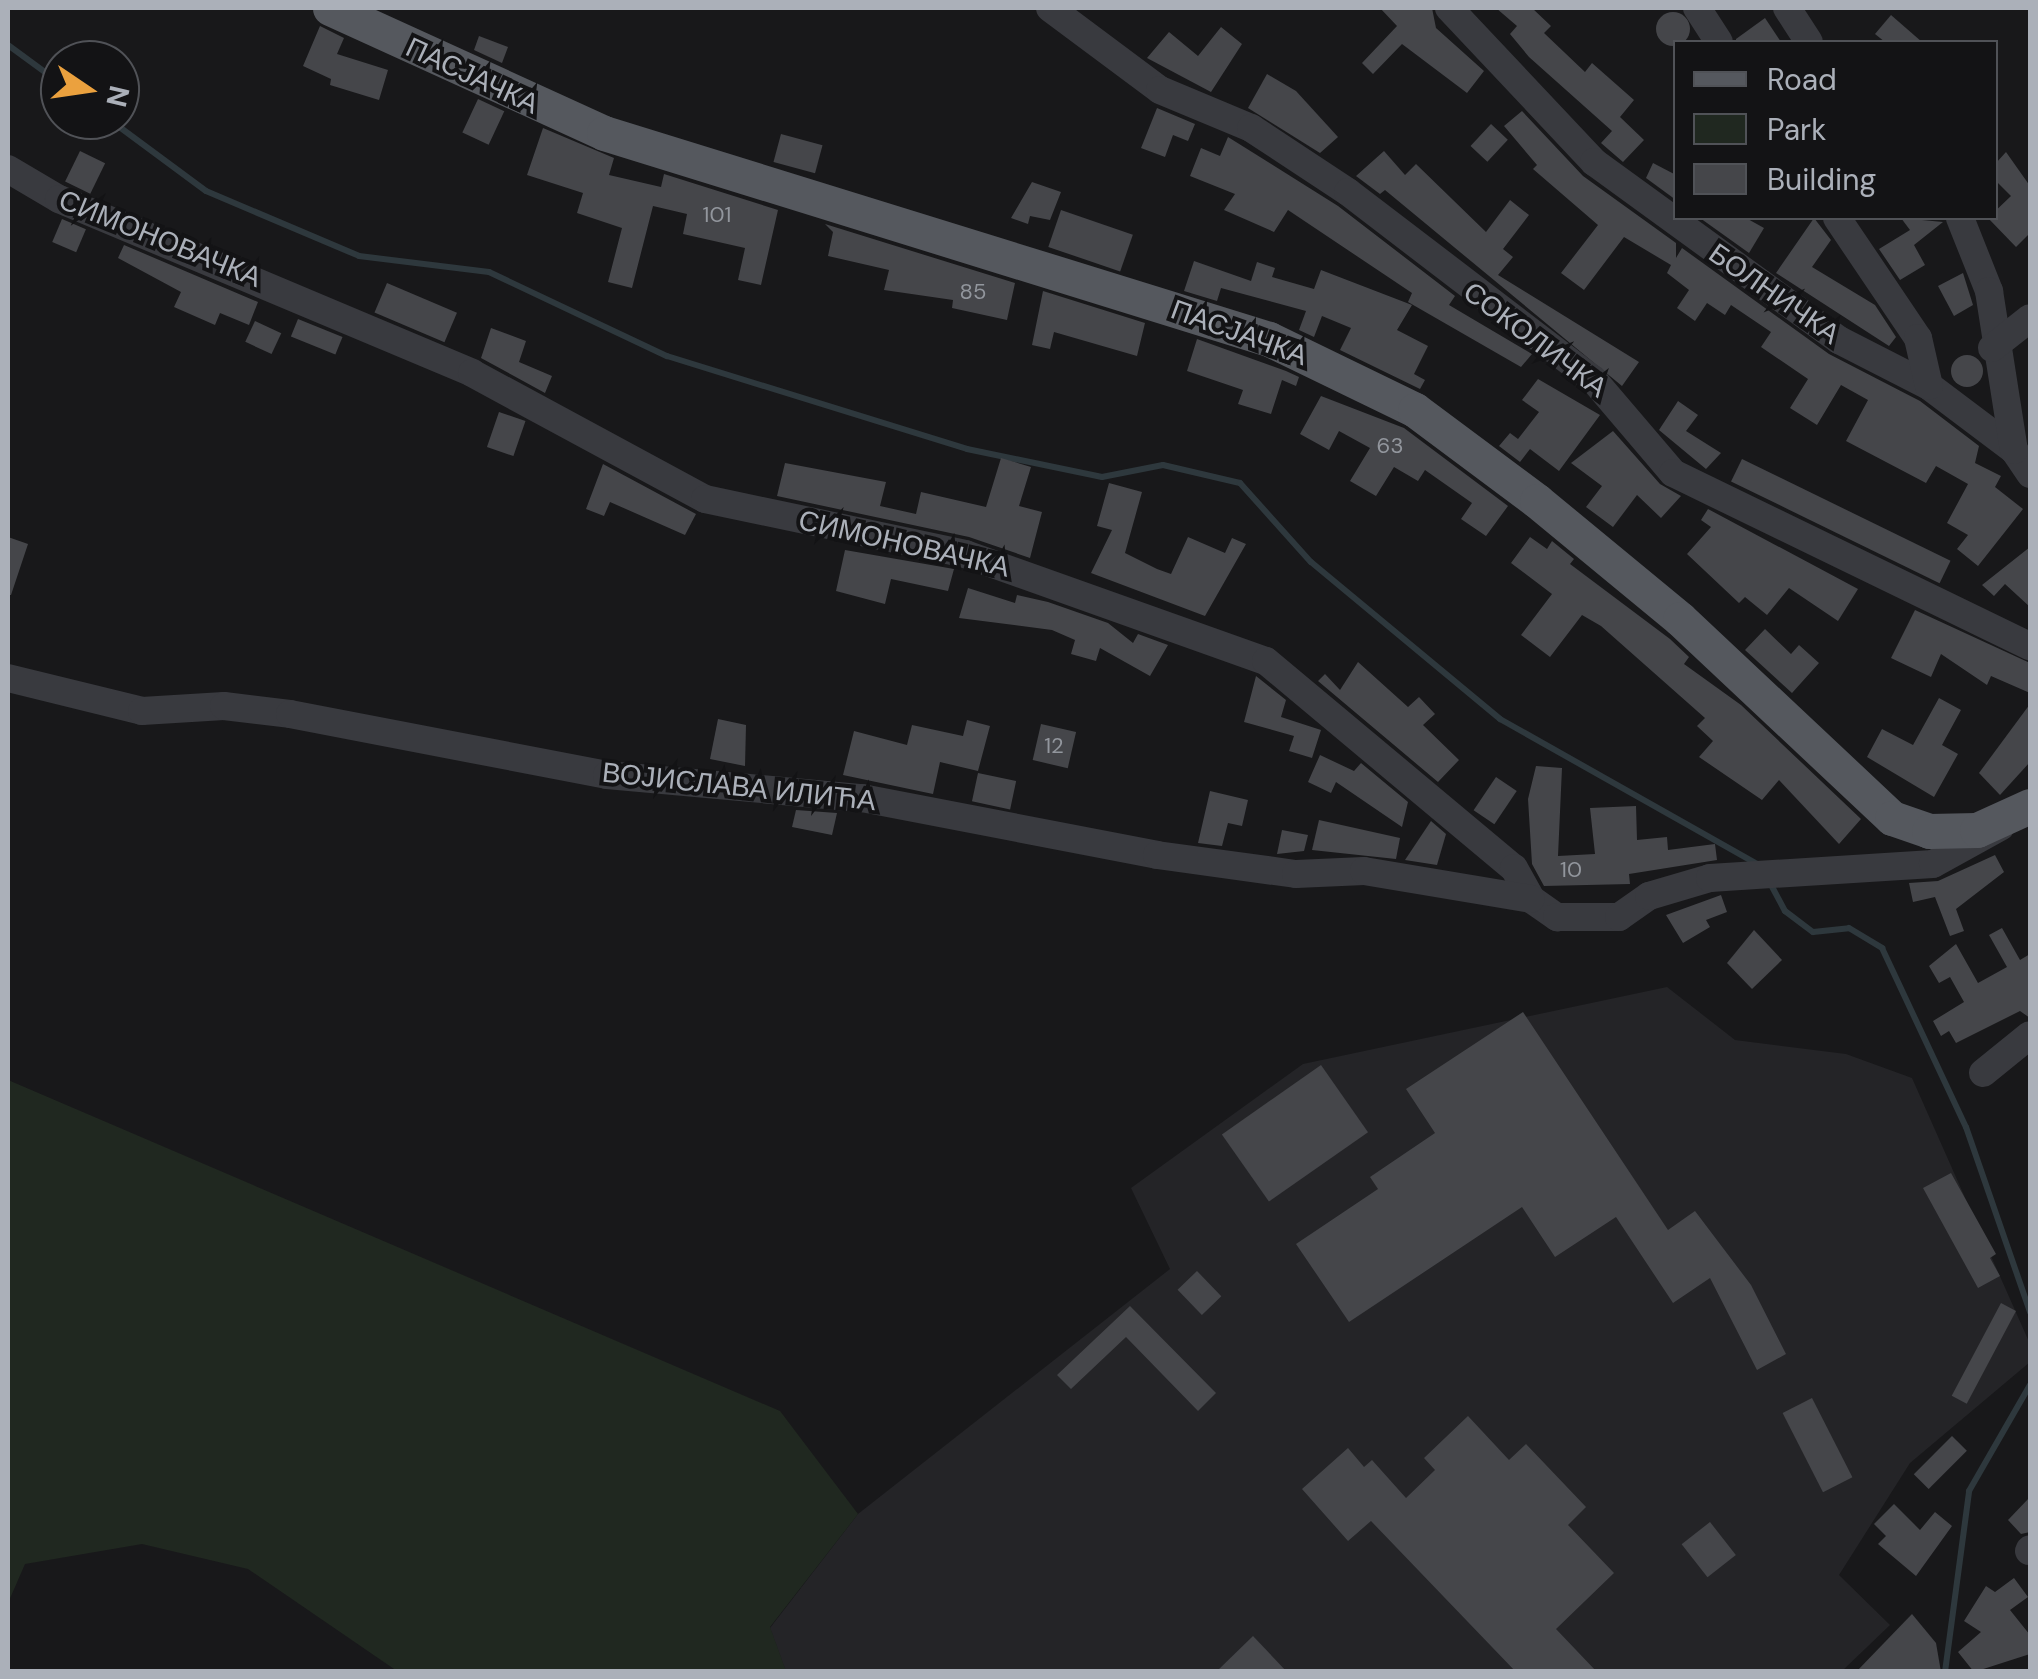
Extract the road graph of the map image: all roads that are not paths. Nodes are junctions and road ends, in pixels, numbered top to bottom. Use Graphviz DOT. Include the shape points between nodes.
graph roads {
  1 [pos="330,8"];
  2 [pos="1050,8"];
  3 [pos="1448,8"];
  4 [pos="1697,8"];
  5 [pos="1787,8"];
  6 [pos="1718,40"];
  7 [pos="1808,40"];
  8 [pos="8,168"];
  9 [pos="1673,220"];
  10 [pos="1674,220"];
  11 [pos="1838,220"];
  12 [pos="1961,220"];
  13 [pos="2030,318"];
  14 [pos="1992,348"];
  15 [pos="1929,386"];
  16 [pos="2014,450"];
  17 [pos="2030,474"];
  18 [pos="2030,646"];
  19 [pos="8,678"];
  20 [pos="2018,815"];
  21 [pos="1531,899"];
  22 [pos="2030,1035"];
  23 [pos="1982,1073"];
  1 -- 20 [label="main road, ПАСЈАЧКА" via="582,125 1244,330 1396,400 1644,587 1892,818 1942,832"];
  2 -- 18 [label="street, СОКОЛИЧКА" via="1160,90 1251,128 1348,192 1593,380 1673,472"];
  3 -- 9 [label="street, БОЛНИЧКА" via="1594,162"];
  4 -- 6 [label="street"];
  5 -- 7 [label="street"];
  8 -- 21 [label="street, СИМОНОВАЧКА" via="59,199 472,373 705,499 965,554 1266,661 1514,868"];
  10 -- 15 [label="street, БОЛНИЧКА" via="1838,340"];
  11 -- 15 [label="street" via="1909,322"];
  12 -- 14 [label="street" via="1989,291"];
  13 -- 14 [label="street"];
  14 -- 16 [label="street"];
  15 -- 16 [label="street, БОЛНИЧКА"];
  16 -- 17 [label="street, БОЛНИЧКА"];
  19 -- 21 [label="street, ВОЈИСЛАВА ИЛИЋА" via="142,711 257,710 607,775 862,798 1156,855 1296,874 1364,871"];
  20 -- 21 [label="street" via="1933,864 1697,881 1649,896 1619,917 1587,921 1558,917"];
  22 -- 23 [label="street"];
}
